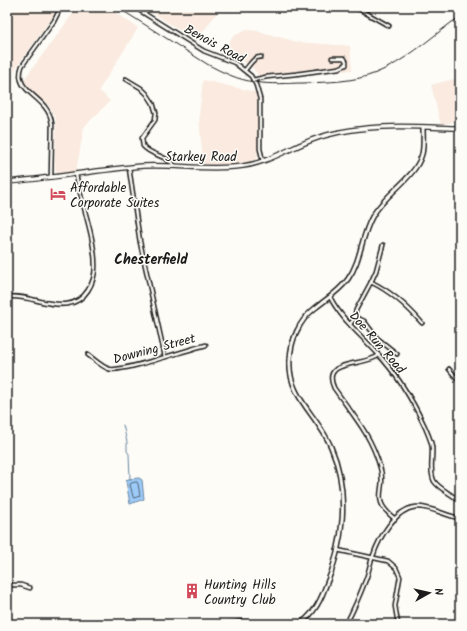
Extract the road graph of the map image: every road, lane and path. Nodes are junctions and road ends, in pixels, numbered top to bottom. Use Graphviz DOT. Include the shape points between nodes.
graph roads {
  1 [pos="61,7"];
  2 [pos="134,7"];
  3 [pos="352,7"];
  4 [pos="389,26"];
  5 [pos="261,56"];
  6 [pos="332,58"];
  7 [pos="244,70"];
  8 [pos="126,80"];
  9 [pos="253,80"];
  10 [pos="423,127"];
  11 [pos="460,128"];
  12 [pos="264,161"];
  13 [pos="175,166"];
  14 [pos="129,168"];
  15 [pos="76,174"];
  16 [pos="51,177"];
  17 [pos="7,182"];
  18 [pos="383,245"];
  19 [pos="371,282"];
  20 [pos="7,297"];
  21 [pos="330,297"];
  22 [pos="355,317"];
  23 [pos="422,323"];
  24 [pos="350,324"];
  25 [pos="206,344"];
  26 [pos="397,354"];
  27 [pos="88,355"];
  28 [pos="379,355"];
  29 [pos="165,357"];
  30 [pos="449,369"];
  31 [pos="460,382"];
  32 [pos="460,502"];
  33 [pos="460,518"];
  34 [pos="395,519"];
  35 [pos="337,550"];
  36 [pos="372,558"];
  37 [pos="7,585"];
  38 [pos="30,588"];
  39 [pos="228,624"];
  40 [pos="260,624"];
  41 [pos="299,624"];
  42 [pos="346,624"];
  43 [pos="398,624"];
  1 -- 16 [label="street" via="20,72 20,80 25,88 47,109 50,117"];
  2 -- 7 [label="street, Benois Road" via="204,51 235,63"];
  3 -- 4 [label="street"];
  5 -- 7 [label="street"];
  6 -- 9 [label="street" via="344,58 346,65 343,68 266,76"];
  7 -- 9 [label="street, Benois Road"];
  8 -- 13 [label="street" via="147,94 156,113 156,118 142,138 143,146 148,151 168,159"];
  9 -- 12 [label="street, Benois Road" via="260,99 260,149"];
  10 -- 11 [label="main road, Starkey Road"];
  10 -- 12 [label="main road, Starkey Road" via="369,127 342,131 304,142"];
  10 -- 21 [label="street" via="420,161 376,210 366,230 353,271 344,285"];
  12 -- 13 [label="main road, Starkey Road" via="226,168"];
  13 -- 14 [label="main road, Starkey Road"];
  14 -- 15 [label="main road, Starkey Road"];
  14 -- 29 [label="street" via="140,242"];
  15 -- 16 [label="main road, Starkey Road"];
  15 -- 20 [label="street" via="95,260 88,290 79,300 65,305 23,297"];
  16 -- 17 [label="main road, Starkey Road"];
  18 -- 19 [label="street"];
  19 -- 22 [label="street" via="356,310"];
  19 -- 23 [label="street" via="386,290"];
  21 -- 24 [label="street, Doe Run Road" via="336,309"];
  21 -- 35 [label="street" via="310,312 301,323 292,343 290,366 296,393 325,434 337,464 342,508"];
  22 -- 24 [label="street"];
  22 -- 26 [label="street" via="364,321 377,338"];
  24 -- 28 [label="street, Doe Run Road"];
  25 -- 29 [label="street, Downing Street"];
  27 -- 29 [label="street, Downing Street" via="114,370"];
  28 -- 32 [label="street, Doe Run Road" via="410,398 425,427 432,447 433,479"];
  28 -- 34 [label="street" via="373,360 337,368 331,381 373,448 382,472 380,499 384,509"];
  30 -- 31 [label="street"];
  33 -- 34 [label="street" via="417,507 405,510"];
  34 -- 36 [label="street"];
  35 -- 36 [label="street"];
  35 -- 41 [label="street" via="332,572 318,605 310,616"];
  36 -- 42 [label="street" via="366,579"];
  36 -- 43 [label="street" via="389,562 398,570 400,580 395,606"];
  37 -- 38 [label="street"];
  39 -- 40 [label="street"];
}
